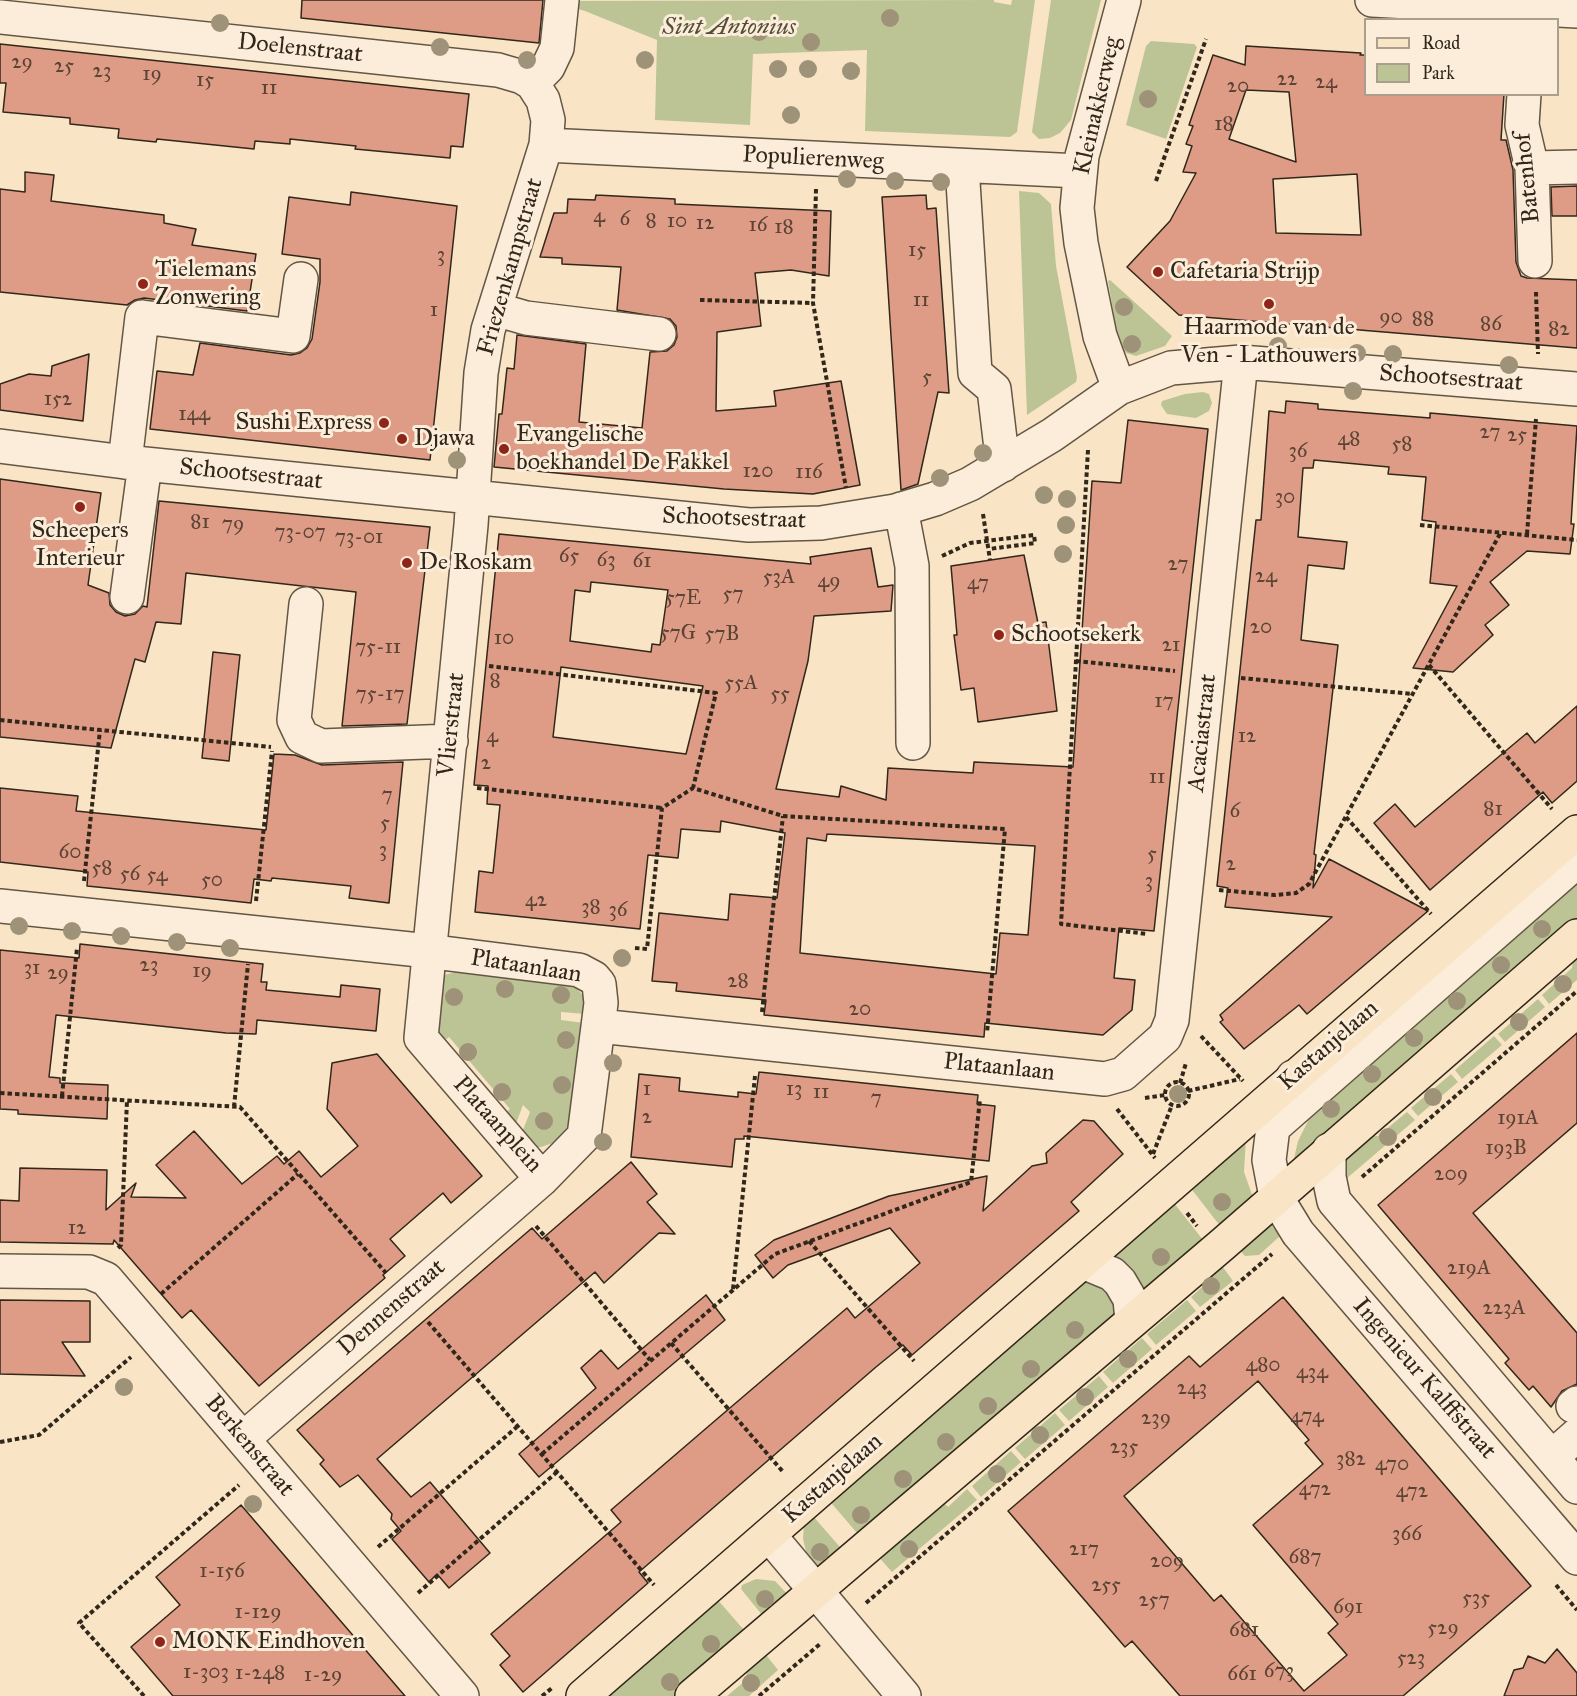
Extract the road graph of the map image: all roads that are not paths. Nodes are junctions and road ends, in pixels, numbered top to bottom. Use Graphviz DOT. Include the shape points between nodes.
graph roads {
  1 [pos="562,0"];
  2 [pos="1124,0"];
  3 [pos="1372,0"];
  4 [pos="1519,9"];
  5 [pos="1577,10"];
  6 [pos="0,17"];
  7 [pos="532,84"];
  8 [pos="1524,96"];
  9 [pos="546,145"];
  10 [pos="962,166"];
  11 [pos="1577,167"];
  12 [pos="1532,168"];
  13 [pos="1079,171"];
  14 [pos="1535,261"];
  15 [pos="301,279"];
  16 [pos="495,309"];
  17 [pos="659,334"];
  18 [pos="1241,362"];
  19 [pos="1119,388"];
  20 [pos="1577,389"];
  21 [pos="0,446"];
  22 [pos="135,463"];
  23 [pos="1003,465"];
  24 [pos="474,498"];
  25 [pos="901,509"];
  26 [pos="127,597"];
  27 [pos="306,604"];
  28 [pos="451,741"];
  29 [pos="913,743"];
  30 [pos="1577,832"];
  31 [pos="1577,861"];
  32 [pos="0,906"];
  33 [pos="1577,936"];
  34 [pos="429,952"];
  35 [pos="599,1026"];
  36 [pos="1114,1077"];
  37 [pos="1293,1077"];
  38 [pos="1273,1127"];
  39 [pos="1329,1150"];
  40 [pos="542,1179"];
  41 [pos="1276,1197"];
  42 [pos="1083,1262"];
  43 [pos="0,1271"];
  44 [pos="1132,1321"];
  45 [pos="1576,1416"];
  46 [pos="231,1439"];
  47 [pos="1552,1457"];
  48 [pos="1577,1486"];
  49 [pos="769,1535"];
  50 [pos="1577,1558"];
  51 [pos="816,1591"];
  52 [pos="462,1696"];
  53 [pos="583,1696"];
  54 [pos="692,1696"];
  55 [pos="904,1696"];
  1 -- 7 [label="street" via="557,48 548,67"];
  2 -- 13 [label="street, Kleinakkerweg"];
  3 -- 4 [label="street"];
  4 -- 5 [label="street"];
  6 -- 7 [label="street, Doelenstraat" via="498,70 511,72"];
  7 -- 9 [label="street" via="546,109"];
  8 -- 12 [label="street, Batenhof" via="1522,125"];
  9 -- 10 [label="street, Populierenweg"];
  9 -- 16 [label="street, Friezenkampstraat"];
  10 -- 13 [label="street, Populierenweg"];
  10 -- 23 [label="street" via="975,373 994,389"];
  11 -- 12 [label="street"];
  12 -- 14 [label="street, Batenhof"];
  13 -- 19 [label="street, Kleinakkerweg" via="1081,243 1100,336"];
  15 -- 22 [label="street" via="293,336 142,316"];
  16 -- 17 [label="street" via="526,318"];
  16 -- 24 [label="street, Friezenkampstraat" via="481,373"];
  18 -- 19 [label="street, Schootsestraat" via="1171,368"];
  18 -- 20 [label="street, Schootsestraat"];
  18 -- 36 [label="street, Acaciastraat" via="1170,1027 1146,1054"];
  19 -- 23 [label="street, Schootsestraat"];
  21 -- 22 [label="street, Schootsestraat"];
  22 -- 24 [label="street, Schootsestraat"];
  22 -- 26 [label="street"];
  23 -- 25 [label="street, Schootsestraat" via="936,500"];
  24 -- 25 [label="street, Schootsestraat" via="749,525 853,519"];
  24 -- 28 [label="street, Vlierstraat"];
  25 -- 29 [label="street" via="912,566"];
  27 -- 28 [label="street" via="294,720 302,738 321,746"];
  28 -- 34 [label="street, Vlierstraat"];
  30 -- 37 [label="main road, Kastanjelaan"];
  31 -- 38 [label="street, Kastanjelaan"];
  32 -- 34 [label="street, Plataanlaan"];
  33 -- 39 [label="main road"];
  34 -- 35 [label="street, Plataanlaan" via="579,970 599,984"];
  34 -- 40 [label="street, Plataanplein" via="421,1038"];
  35 -- 36 [label="street, Plataanlaan"];
  35 -- 40 [label="street, Plataanplein" via="584,1136"];
  37 -- 38 [label="street"];
  37 -- 42 [label="main road, Kastanjelaan"];
  38 -- 41 [label="street" via="1269,1160"];
  39 -- 41 [label="main road"];
  39 -- 47 [label="street, Ingenieur Kalffstraat" via="1329,1177 1335,1201"];
  40 -- 46 [label="street, Dennenstraat"];
  41 -- 44 [label="main road"];
  41 -- 50 [label="street, Ingenieur Kalffstraat" via="1298,1233"];
  42 -- 44 [label="street" via="1112,1274 1120,1282 1130,1299"];
  42 -- 49 [label="main road, Kastanjelaan"];
  43 -- 46 [label="street, Berkenstraat" via="89,1272 106,1279"];
  44 -- 51 [label="main road"];
  45 -- 47 [label="street"];
  46 -- 52 [label="street, Berkenstraat"];
  47 -- 48 [label="street, Ingenieur Kalffstraat"];
  49 -- 51 [label="street"];
  49 -- 53 [label="main road, Kastanjelaan"];
  51 -- 54 [label="main road"];
  51 -- 55 [label="street"];
}
